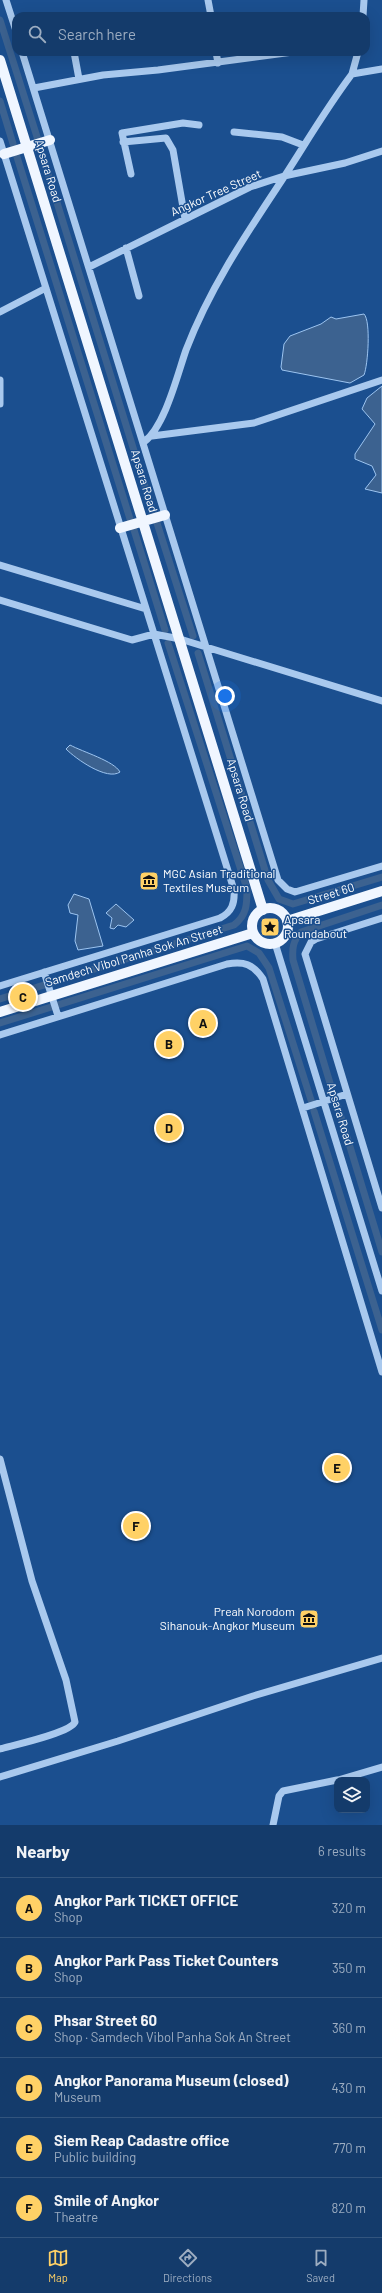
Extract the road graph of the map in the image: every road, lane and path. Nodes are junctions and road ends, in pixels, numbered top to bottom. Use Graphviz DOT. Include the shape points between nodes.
graph roads {
  1 [pos="6,0"];
  2 [pos="208,0"];
  3 [pos="364,0"];
  4 [pos="210,12"];
  5 [pos="363,12"];
  6 [pos="12,19"];
  7 [pos="23,56"];
  8 [pos="75,56"];
  9 [pos="217,56"];
  10 [pos="266,56"];
  11 [pos="357,56"];
  12 [pos="0,60"];
  13 [pos="218,63"];
  14 [pos="382,69"];
  15 [pos="352,74"];
  16 [pos="79,79"];
  17 [pos="34,88"];
  18 [pos="199,126"];
  19 [pos="234,132"];
  20 [pos="50,140"];
  21 [pos="0,141"];
  22 [pos="123,142"];
  23 [pos="303,145"];
  24 [pos="27,147"];
  25 [pos="382,151"];
  26 [pos="4,154"];
  27 [pos="131,174"];
  28 [pos="284,176"];
  29 [pos="185,219"];
  30 [pos="126,248"];
  31 [pos="89,267"];
  32 [pos="46,288"];
  33 [pos="139,296"];
  34 [pos="0,312"];
  35 [pos="0,380"];
  36 [pos="382,380"];
  37 [pos="0,404"];
  38 [pos="152,436"];
  39 [pos="144,442"];
  40 [pos="166,515"];
  41 [pos="143,521"];
  42 [pos="120,528"];
  43 [pos="0,565"];
  44 [pos="0,600"];
  45 [pos="146,609"];
  46 [pos="154,634"];
  47 [pos="180,639"];
  48 [pos="206,646"];
  49 [pos="382,701"];
  50 [pos="382,866"];
  51 [pos="382,891"];
  52 [pos="263,910"];
  53 [pos="382,918"];
  54 [pos="287,921"];
  55 [pos="253,933"];
  56 [pos="275,943"];
  57 [pos="45,974"];
  58 [pos="0,986"];
  59 [pos="52,996"];
  60 [pos="0,1012"];
  61 [pos="58,1014"];
  62 [pos="0,1034"];
  63 [pos="347,1094"];
  64 [pos="323,1102"];
  65 [pos="303,1108"];
  66 [pos="382,1208"];
  67 [pos="382,1292"];
  68 [pos="382,1372"];
  69 [pos="0,1459"];
  70 [pos="382,1658"];
  71 [pos="0,1749"];
  72 [pos="382,1767"];
  73 [pos="0,1777"];
  74 [pos="348,1777"];
  75 [pos="334,1781"];
  76 [pos="273,1825"];
  1 -- 6 [label="street"];
  2 -- 4 [label="street"];
  3 -- 5 [label="street"];
  7 -- 17 [label="street"];
  8 -- 16 [label="street"];
  9 -- 13 [label="street"];
  10 -- 13 [label="street"];
  11 -- 15 [label="street"];
  12 -- 24 [label="main road, Apsara Road"];
  13 -- 16 [label="street"];
  14 -- 15 [label="street"];
  15 -- 23 [label="street"];
  16 -- 17 [label="street"];
  17 -- 20 [label="street"];
  18 -- 22 [label="street" via="183,123 122,133"];
  19 -- 23 [label="street" via="282,138"];
  20 -- 24 [label="main road"];
  20 -- 31 [label="street"];
  21 -- 26 [label="street"];
  22 -- 27 [label="street"];
  22 -- 29 [label="street" via="166,138 173,150"];
  23 -- 28 [label="street"];
  24 -- 26 [label="main road"];
  24 -- 41 [label="main road, Apsara Road"];
  25 -- 28 [label="street, Angkor Tree Street" via="345,163"];
  26 -- 32 [label="street"];
  28 -- 29 [label="street, Angkor Tree Street" via="250,187"];
  28 -- 38 [label="street" via="216,282 198,319 161,419"];
  29 -- 30 [label="street, Angkor Tree Street"];
  30 -- 31 [label="street, Angkor Tree Street"];
  30 -- 33 [label="street"];
  31 -- 39 [label="street"];
  32 -- 34 [label="street"];
  32 -- 42 [label="street"];
  35 -- 37 [label="street"];
  36 -- 38 [label="street" via="254,423"];
  38 -- 39 [label="street"];
  39 -- 40 [label="street"];
  40 -- 41 [label="main road"];
  40 -- 48 [label="street"];
  41 -- 42 [label="main road"];
  41 -- 47 [label="main road, Apsara Road"];
  42 -- 45 [label="street"];
  43 -- 45 [label="street"];
  44 -- 46 [label="street" via="132,640"];
  45 -- 46 [label="street"];
  46 -- 47 [label="street"];
  46 -- 57 [label="street" via="235,900 227,914 220,918"];
  47 -- 48 [label="street"];
  47 -- 52 [label="main road, Apsara Road"];
  48 -- 49 [label="street"];
  48 -- 50 [label="street" via="278,880 294,892"];
  51 -- 54 [label="main road, Street 60"];
  52 -- 54 [label="main road" via="279,911"];
  52 -- 55 [label="main road" via="253,921"];
  53 -- 63 [label="street" via="316,939 311,942 305,954"];
  54 -- 56 [label="main road" via="286,934"];
  55 -- 56 [label="main road" via="262,942"];
  55 -- 59 [label="main road, Samdech Vibol Panha Sok An Street"];
  56 -- 64 [label="street, Apsara Road"];
  57 -- 58 [label="street"];
  57 -- 59 [label="street"];
  59 -- 60 [label="main road, Samdech Vibol Panha Sok An Street"];
  59 -- 61 [label="street"];
  61 -- 62 [label="street"];
  61 -- 65 [label="street" via="227,964 247,963 262,979"];
  63 -- 64 [label="street"];
  63 -- 66 [label="street"];
  64 -- 65 [label="street"];
  64 -- 67 [label="street, Apsara Road"];
  65 -- 68 [label="street"];
  69 -- 71 [label="street" via="32,1581 66,1680 75,1722 61,1731"];
  70 -- 73 [label="street" via="252,1696 118,1742"];
  72 -- 74 [label="street"];
  75 -- 76 [label="street" via="285,1791 279,1796"];
}
